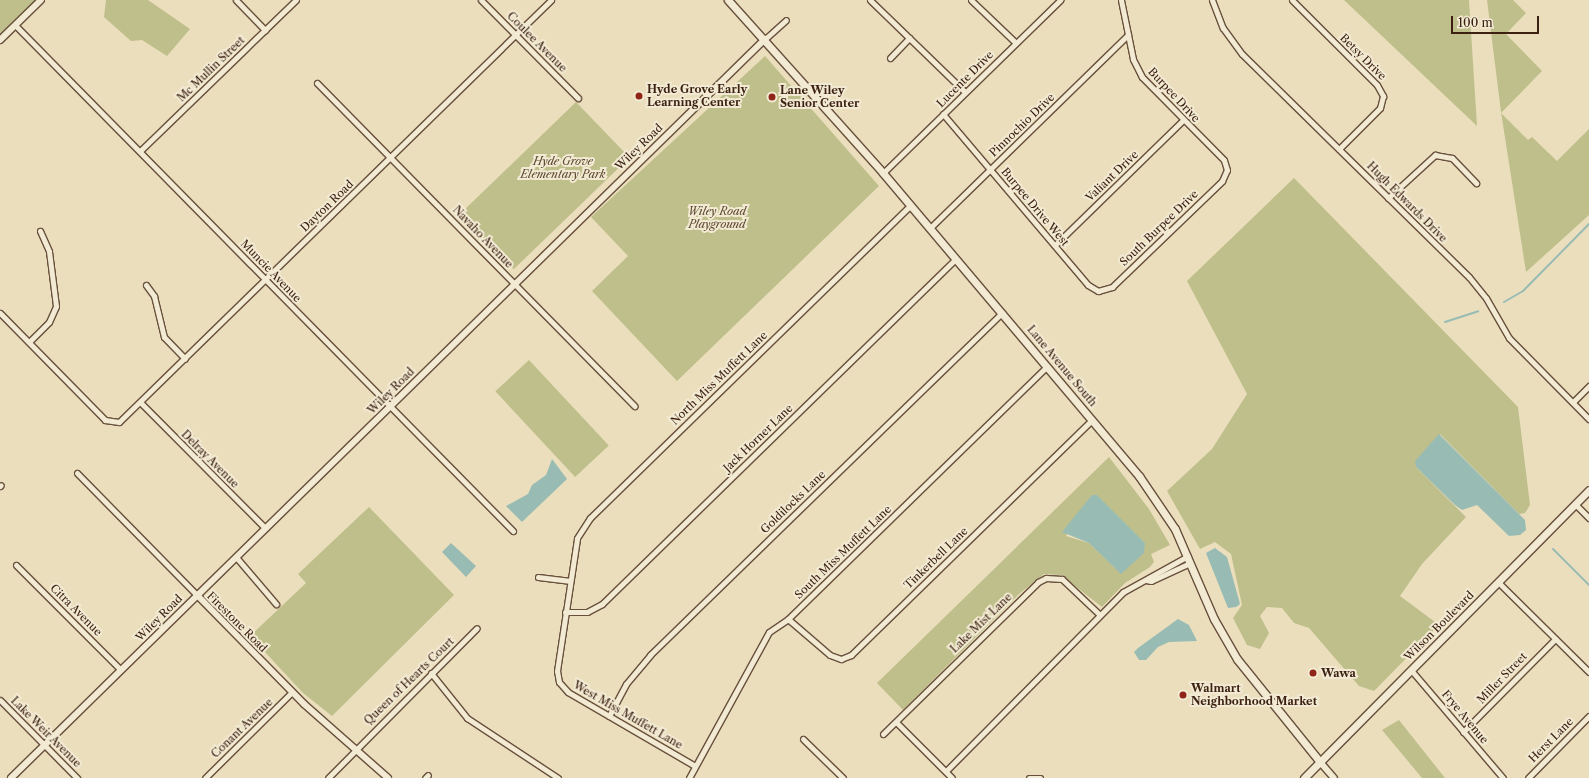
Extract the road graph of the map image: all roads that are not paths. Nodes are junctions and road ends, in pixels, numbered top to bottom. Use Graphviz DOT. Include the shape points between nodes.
graph roads {
  1 [pos="41,0"];
  2 [pos="236,0"];
  3 [pos="296,0"];
  4 [pos="481,0"];
  5 [pos="551,0"];
  6 [pos="728,0"];
  7 [pos="870,0"];
  8 [pos="971,0"];
  9 [pos="1060,0"];
  10 [pos="1121,0"];
  11 [pos="1212,0"];
  12 [pos="1292,0"];
  13 [pos="786,20"];
  14 [pos="16,25"];
  15 [pos="265,30"];
  16 [pos="515,34"];
  17 [pos="1128,35"];
  18 [pos="909,38"];
  19 [pos="765,39"];
  20 [pos="0,40"];
  21 [pos="1016,43"];
  22 [pos="890,58"];
  23 [pos="317,83"];
  24 [pos="965,92"];
  25 [pos="578,98"];
  26 [pos="943,114"];
  27 [pos="1183,120"];
  28 [pos="1339,149"];
  29 [pos="140,151"];
  30 [pos="391,157"];
  31 [pos="991,170"];
  32 [pos="1227,170"];
  33 [pos="883,173"];
  34 [pos="1476,183"];
  35 [pos="1388,198"];
  36 [pos="911,205"];
  37 [pos="930,228"];
  38 [pos="40,231"];
  39 [pos="1055,245"];
  40 [pos="956,259"];
  41 [pos="266,280"];
  42 [pos="515,283"];
  43 [pos="146,285"];
  44 [pos="1098,291"];
  45 [pos="0,313"];
  46 [pos="1002,313"];
  47 [pos="29,342"];
  48 [pos="185,360"];
  49 [pos="1047,366"];
  50 [pos="1589,386"];
  51 [pos="1572,402"];
  52 [pos="141,403"];
  53 [pos="390,406"];
  54 [pos="634,406"];
  55 [pos="1589,419"];
  56 [pos="1092,420"];
  57 [pos="76,473"];
  58 [pos="1589,490"];
  59 [pos="1575,504"];
  60 [pos="1589,518"];
  61 [pos="265,528"];
  62 [pos="513,531"];
  63 [pos="236,557"];
  64 [pos="1189,560"];
  65 [pos="16,565"];
  66 [pos="1159,570"];
  67 [pos="1162,576"];
  68 [pos="538,577"];
  69 [pos="1146,580"];
  70 [pos="570,581"];
  71 [pos="1498,582"];
  72 [pos="197,595"];
  73 [pos="276,604"];
  74 [pos="566,612"];
  75 [pos="1100,615"];
  76 [pos="788,619"];
  77 [pos="477,628"];
  78 [pos="1555,639"];
  79 [pos="121,670"];
  80 [pos="1411,670"];
  81 [pos="1589,672"];
  82 [pos="431,673"];
  83 [pos="292,692"];
  84 [pos="0,700"];
  85 [pos="609,716"];
  86 [pos="1589,716"];
  87 [pos="896,722"];
  88 [pos="1464,732"];
  89 [pos="883,734"];
  90 [pos="803,739"];
  91 [pos="44,745"];
  92 [pos="356,749"];
  93 [pos="1320,762"];
  94 [pos="695,766"];
  95 [pos="946,771"];
  96 [pos="1031,777"];
  97 [pos="11,778"];
  98 [pos="77,778"];
  99 [pos="205,778"];
  100 [pos="328,778"];
  101 [pos="388,778"];
  102 [pos="558,778"];
  103 [pos="689,778"];
  104 [pos="844,778"];
  105 [pos="952,778"];
  106 [pos="1040,778"];
  107 [pos="1304,778"];
  108 [pos="1334,778"];
  109 [pos="1503,778"];
  110 [pos="1528,778"];
  1 -- 14 [label="street"];
  2 -- 15 [label="street"];
  3 -- 15 [label="street, Mc Mullin Street"];
  4 -- 16 [label="street, Coulee Avenue"];
  5 -- 16 [label="street, Dayton Road"];
  6 -- 19 [label="main road, Lane Avenue South"];
  7 -- 18 [label="street"];
  8 -- 21 [label="street"];
  9 -- 21 [label="street, Lucente Drive"];
  10 -- 17 [label="street, Burpee Drive"];
  11 -- 28 [label="street, Hugh Edwards Drive" via="1223,28 1242,54"];
  12 -- 28 [label="street, Betsy Drive" via="1377,85 1383,96 1380,108"];
  13 -- 19 [label="street, Wiley Road"];
  14 -- 20 [label="street"];
  14 -- 29 [label="street, Muncie Avenue"];
  15 -- 29 [label="street, Mc Mullin Street"];
  16 -- 25 [label="street, Coulee Avenue"];
  16 -- 30 [label="street, Dayton Road"];
  17 -- 27 [label="street, Burpee Drive" via="1142,77"];
  17 -- 31 [label="street, Pinnochio Drive"];
  18 -- 22 [label="street"];
  18 -- 24 [label="street"];
  19 -- 33 [label="main road, Lane Avenue South"];
  19 -- 42 [label="street, Wiley Road"];
  21 -- 24 [label="street, Lucente Drive"];
  23 -- 30 [label="street, Navaho Avenue"];
  24 -- 26 [label="street, Lucente Drive"];
  26 -- 31 [label="street, Burpee Drive West"];
  26 -- 33 [label="street, Lucente Drive"];
  27 -- 32 [label="street, Burpee Drive" via="1224,160"];
  27 -- 39 [label="street, Valiant Drive"];
  28 -- 35 [label="street, Hugh Edwards Drive"];
  29 -- 41 [label="street, Muncie Avenue"];
  30 -- 41 [label="street, Dayton Road"];
  30 -- 42 [label="street, Navaho Avenue"];
  31 -- 37 [label="street, Pinnochio Drive"];
  31 -- 39 [label="street, Burpee Drive West"];
  32 -- 44 [label="street, South Burpee Drive" via="1222,181 1112,287"];
  33 -- 36 [label="main road, Lane Avenue South"];
  34 -- 35 [label="street" via="1452,158 1435,155"];
  35 -- 51 [label="street, Hugh Edwards Drive" via="1478,287 1509,338"];
  36 -- 37 [label="main road, Lane Avenue South"];
  36 -- 70 [label="street, North Miss Muffett Lane" via="587,521 576,538"];
  37 -- 40 [label="main road, Lane Avenue South"];
  38 -- 47 [label="street" via="49,251 56,306 49,322"];
  39 -- 44 [label="street, Burpee Drive West" via="1088,285"];
  40 -- 46 [label="main road, Lane Avenue South"];
  40 -- 74 [label="street, Jack Horner Lane" via="602,604 587,612"];
  41 -- 48 [label="street, Dayton Road"];
  41 -- 53 [label="street, Muncie Avenue"];
  42 -- 53 [label="street, Wiley Road"];
  42 -- 54 [label="street, Navaho Avenue"];
  43 -- 48 [label="street" via="154,296 164,336"];
  45 -- 47 [label="street"];
  46 -- 49 [label="main road, Lane Avenue South"];
  46 -- 85 [label="street, Goldilocks Lane" via="650,655 626,684"];
  47 -- 52 [label="street, Dayton Road" via="105,420 114,423"];
  48 -- 52 [label="street, Dayton Road"];
  49 -- 56 [label="main road, Lane Avenue South"];
  49 -- 76 [label="street, South Miss Muffett Lane"];
  50 -- 51 [label="street"];
  51 -- 55 [label="street, Hugh Edwards Drive"];
  52 -- 61 [label="street, Delray Avenue"];
  53 -- 61 [label="street, Wiley Road"];
  53 -- 62 [label="street, Muncie Avenue"];
  56 -- 64 [label="main road, Lane Avenue South" via="1159,503"];
  56 -- 76 [label="street, Tinkerbell Lane" via="851,655 835,658"];
  57 -- 72 [label="street, Firestone Road"];
  58 -- 59 [label="main road, Wilson Boulevard"];
  59 -- 60 [label="street"];
  59 -- 71 [label="main road, Wilson Boulevard"];
  61 -- 63 [label="street, Wiley Road"];
  63 -- 72 [label="street, Wiley Road"];
  63 -- 73 [label="street"];
  64 -- 66 [label="street"];
  64 -- 67 [label="street"];
  64 -- 93 [label="main road, Lane Avenue South" via="1214,619 1237,659"];
  65 -- 79 [label="street, Citra Avenue"];
  66 -- 67 [label="street"];
  66 -- 69 [label="street"];
  67 -- 69 [label="street"];
  68 -- 70 [label="street"];
  69 -- 75 [label="street" via="1123,592"];
  70 -- 74 [label="street, West Miss Muffett Lane"];
  71 -- 78 [label="street"];
  71 -- 80 [label="main road, Wilson Boulevard"];
  72 -- 79 [label="street, Wiley Road"];
  72 -- 83 [label="street, Firestone Road"];
  74 -- 85 [label="street, West Miss Muffett Lane" via="557,671 559,682 568,692"];
  75 -- 87 [label="street, Lake Mist Lane" via="1062,579 1046,578"];
  75 -- 95 [label="street"];
  76 -- 94 [label="street, South Miss Muffett Lane" via="769,632"];
  77 -- 82 [label="street, Queen of Hearts Court"];
  78 -- 81 [label="street"];
  78 -- 88 [label="street, Miller Street"];
  79 -- 91 [label="street, Wiley Road"];
  80 -- 88 [label="street, Frye Avenue"];
  80 -- 93 [label="main road, Wilson Boulevard"];
  82 -- 92 [label="street, Queen of Hearts Court"];
  82 -- 102 [label="street" via="467,718"];
  83 -- 92 [label="street, Firestone Road"];
  83 -- 99 [label="street, Conant Avenue"];
  84 -- 91 [label="street, Lake Weir Avenue"];
  85 -- 94 [label="street, West Miss Muffett Lane"];
  86 -- 110 [label="street, Herst Lane"];
  87 -- 89 [label="street, Lake Mist Lane"];
  87 -- 95 [label="street"];
  88 -- 109 [label="street, Frye Avenue"];
  90 -- 104 [label="street"];
  91 -- 97 [label="street, Wiley Road"];
  91 -- 98 [label="street, Lake Weir Avenue"];
  92 -- 100 [label="street, Queen of Hearts Court"];
  92 -- 101 [label="street, Firestone Road"];
  93 -- 107 [label="main road, Wilson Boulevard"];
  93 -- 108 [label="street, Lane Avenue South"];
  94 -- 103 [label="street, South Miss Muffett Lane"];
  95 -- 105 [label="street"];
  96 -- 106 [label="street"];
}
